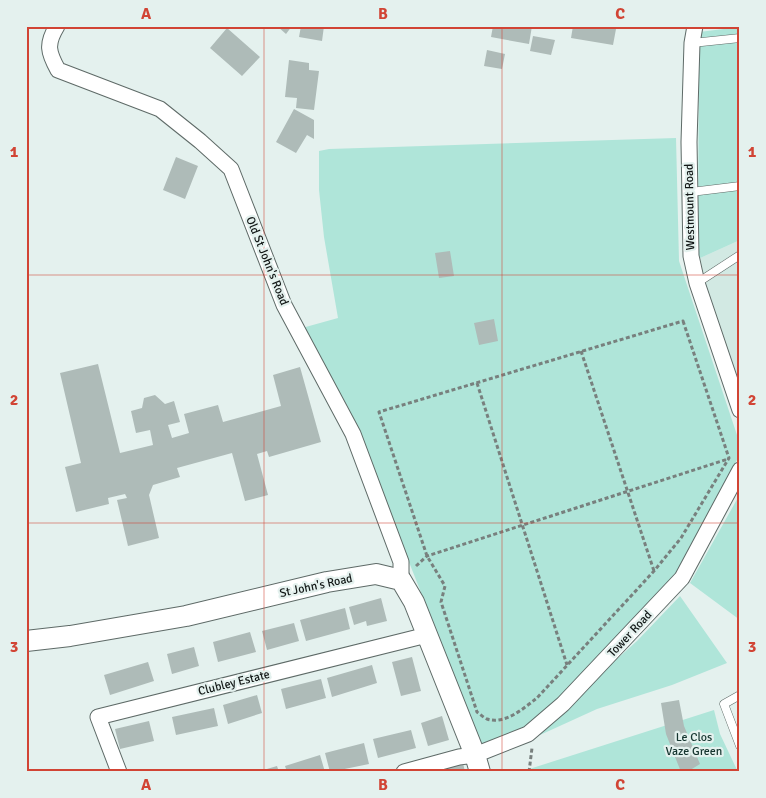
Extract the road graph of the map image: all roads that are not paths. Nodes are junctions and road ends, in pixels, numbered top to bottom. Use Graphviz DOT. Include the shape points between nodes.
graph roads {
  1 [pos="57,26"];
  2 [pos="694,26"];
  3 [pos="740,38"];
  4 [pos="692,43"];
  5 [pos="740,186"];
  6 [pos="690,192"];
  7 [pos="740,254"];
  8 [pos="698,283"];
  9 [pos="740,410"];
  10 [pos="735,462"];
  11 [pos="401,580"];
  12 [pos="427,635"];
  13 [pos="26,641"];
  14 [pos="740,695"];
  15 [pos="740,746"];
  16 [pos="477,763"];
  17 [pos="119,772"];
  18 [pos="404,772"];
  1 -- 11 [label="street, Old St John's Road" via="50,39 50,55 58,70 160,109 231,169 284,305 353,434 401,562"];
  2 -- 4 [label="street, Westmount Road"];
  3 -- 4 [label="lane"];
  4 -- 6 [label="street, Westmount Road"];
  5 -- 6 [label="lane"];
  6 -- 8 [label="street, Westmount Road" via="691,256"];
  7 -- 8 [label="lane"];
  8 -- 9 [label="street, Westmount Road"];
  10 -- 16 [label="street, Tower Road" via="682,578 563,704 528,734"];
  11 -- 12 [label="main road"];
  11 -- 13 [label="main road, St John's Road" via="376,574 327,582 186,616"];
  12 -- 16 [label="main road"];
  12 -- 17 [label="street, Clubley Estate" via="98,717"];
  14 -- 15 [label="lane" via="724,704"];
  16 -- 18 [label="street" via="459,757"];
}
